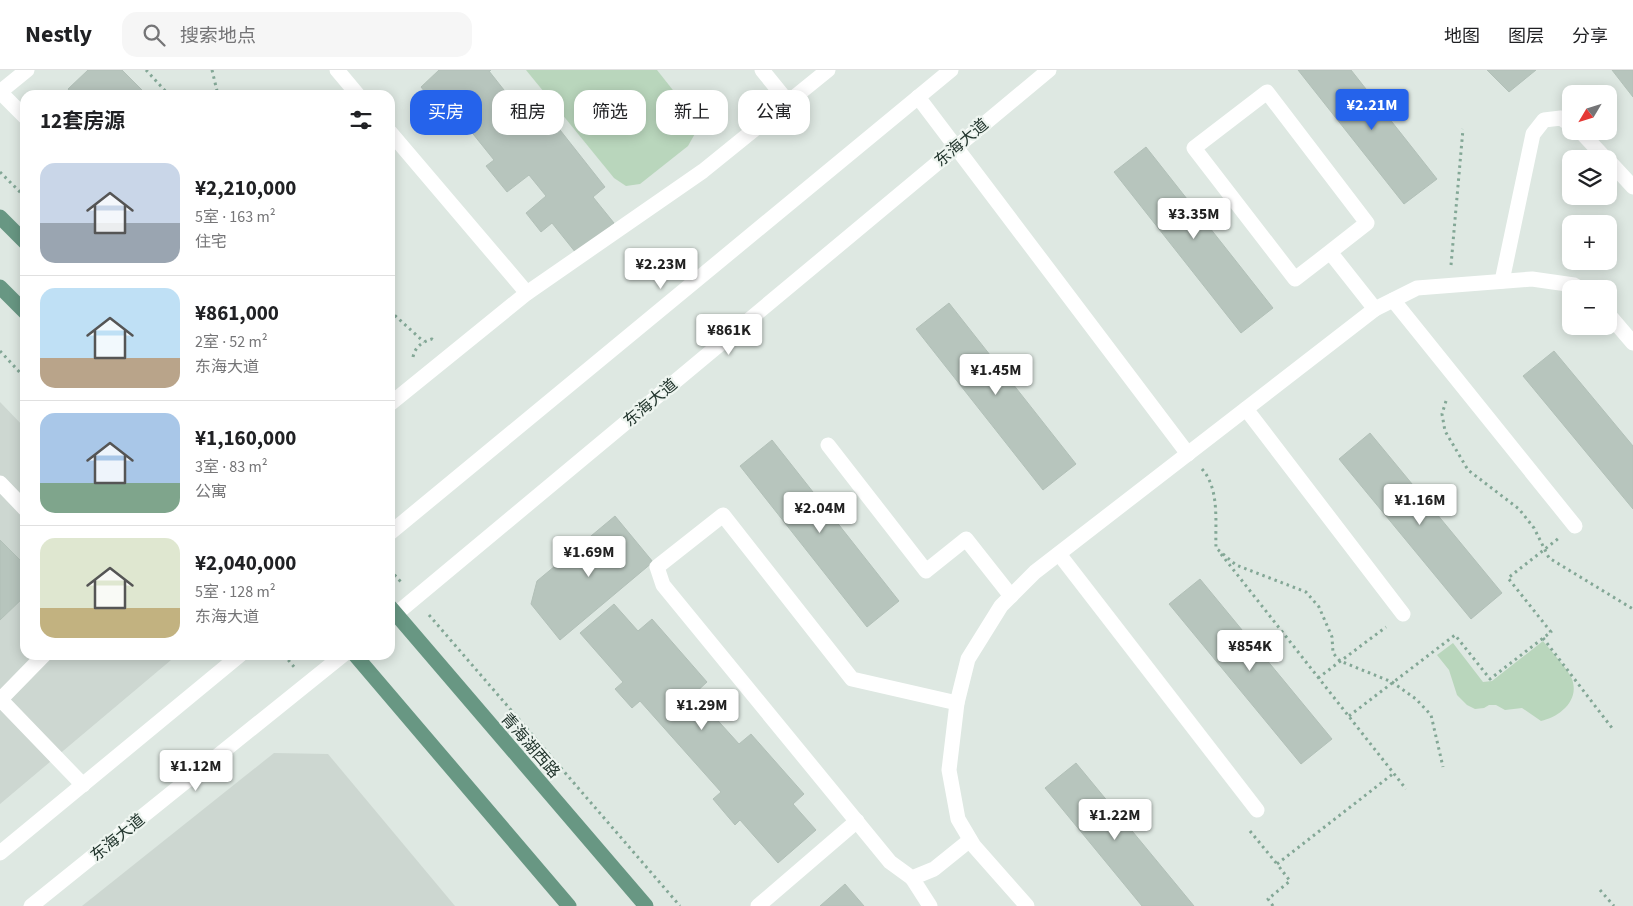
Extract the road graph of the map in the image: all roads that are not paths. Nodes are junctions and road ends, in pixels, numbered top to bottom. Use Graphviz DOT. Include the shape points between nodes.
graph roads {
  1 [pos="27,70"];
  2 [pos="337,70"];
  3 [pos="762,70"];
  4 [pos="828,70"];
  5 [pos="951,70"];
  6 [pos="1049,70"];
  7 [pos="354,90"];
  8 [pos="778,90"];
  9 [pos="803,90"];
  10 [pos="0,92"];
  11 [pos="918,97"];
  12 [pos="20,112"];
  13 [pos="1562,119"];
  14 [pos="747,135"];
  15 [pos="395,138"];
  16 [pos="1589,140"];
  17 [pos="956,146"];
  18 [pos="1598,150"];
  19 [pos="1617,170"];
  20 [pos="1633,187"];
  21 [pos="0,217"];
  22 [pos="20,237"];
  23 [pos="1330,252"];
  24 [pos="1502,281"];
  25 [pos="1562,282"];
  26 [pos="0,286"];
  27 [pos="527,293"];
  28 [pos="1393,300"];
  29 [pos="20,307"];
  30 [pos="1375,309"];
  31 [pos="1617,325"];
  32 [pos="1633,344"];
  33 [pos="395,400"];
  34 [pos="1246,409"];
  35 [pos="828,446"];
  36 [pos="1188,454"];
  37 [pos="0,483"];
  38 [pos="20,504"];
  39 [pos="1575,526"];
  40 [pos="395,529"];
  41 [pos="1059,554"];
  42 [pos="1011,596"];
  43 [pos="395,611"];
  44 [pos="1403,614"];
  45 [pos="395,616"];
  46 [pos="39,660"];
  47 [pos="234,660"];
  48 [pos="338,660"];
  49 [pos="359,660"];
  50 [pos="0,699"];
  51 [pos="957,703"];
  52 [pos="83,785"];
  53 [pos="1257,810"];
  54 [pos="857,821"];
  55 [pos="970,840"];
  56 [pos="0,853"];
  57 [pos="912,878"];
  58 [pos="31,906"];
  59 [pos="569,906"];
  60 [pos="646,906"];
  61 [pos="758,906"];
  62 [pos="930,906"];
  63 [pos="1026,906"];
  1 -- 10 [label="street"];
  2 -- 7 [label="street"];
  3 -- 8 [label="street"];
  4 -- 9 [label="street"];
  5 -- 11 [label="street"];
  6 -- 17 [label="street, 东海大道"];
  10 -- 12 [label="street"];
  11 -- 17 [label="street"];
  11 -- 40 [label="street"];
  13 -- 24 [label="street" via="1544,120 1534,134"];
  14 -- 27 [label="street" via="703,171"];
  15 -- 27 [label="street"];
  16 -- 18 [label="street"];
  17 -- 36 [label="street"];
  17 -- 43 [label="street, 东海大道" via="415,598"];
  19 -- 20 [label="street"];
  21 -- 22 [label="main road"];
  23 -- 23 [label="street" via="1295,279 1194,148 1267,92 1367,223"];
  23 -- 30 [label="street"];
  24 -- 25 [label="street" via="1532,278"];
  24 -- 28 [label="street" via="1417,288"];
  26 -- 29 [label="main road"];
  27 -- 33 [label="street"];
  28 -- 30 [label="street"];
  28 -- 39 [label="street"];
  30 -- 34 [label="street"];
  31 -- 32 [label="street"];
  34 -- 36 [label="street"];
  34 -- 44 [label="street"];
  35 -- 42 [label="street" via="926,571 966,539"];
  36 -- 41 [label="street"];
  37 -- 38 [label="street"];
  41 -- 42 [label="street"];
  41 -- 53 [label="street"];
  42 -- 51 [label="street" via="1001,606 968,660"];
  45 -- 60 [label="main road, 青海湖西路"];
  46 -- 50 [label="street"];
  47 -- 52 [label="street"];
  48 -- 58 [label="street, 东海大道"];
  49 -- 59 [label="main road"];
  50 -- 52 [label="street"];
  51 -- 54 [label="street" via="852,679 722,515 657,567 663,585"];
  51 -- 55 [label="street" via="949,770 958,819"];
  52 -- 56 [label="street"];
  54 -- 57 [label="street" via="890,862"];
  54 -- 61 [label="street"];
  55 -- 57 [label="street" via="934,868"];
  55 -- 63 [label="street"];
  57 -- 62 [label="street"];
}
